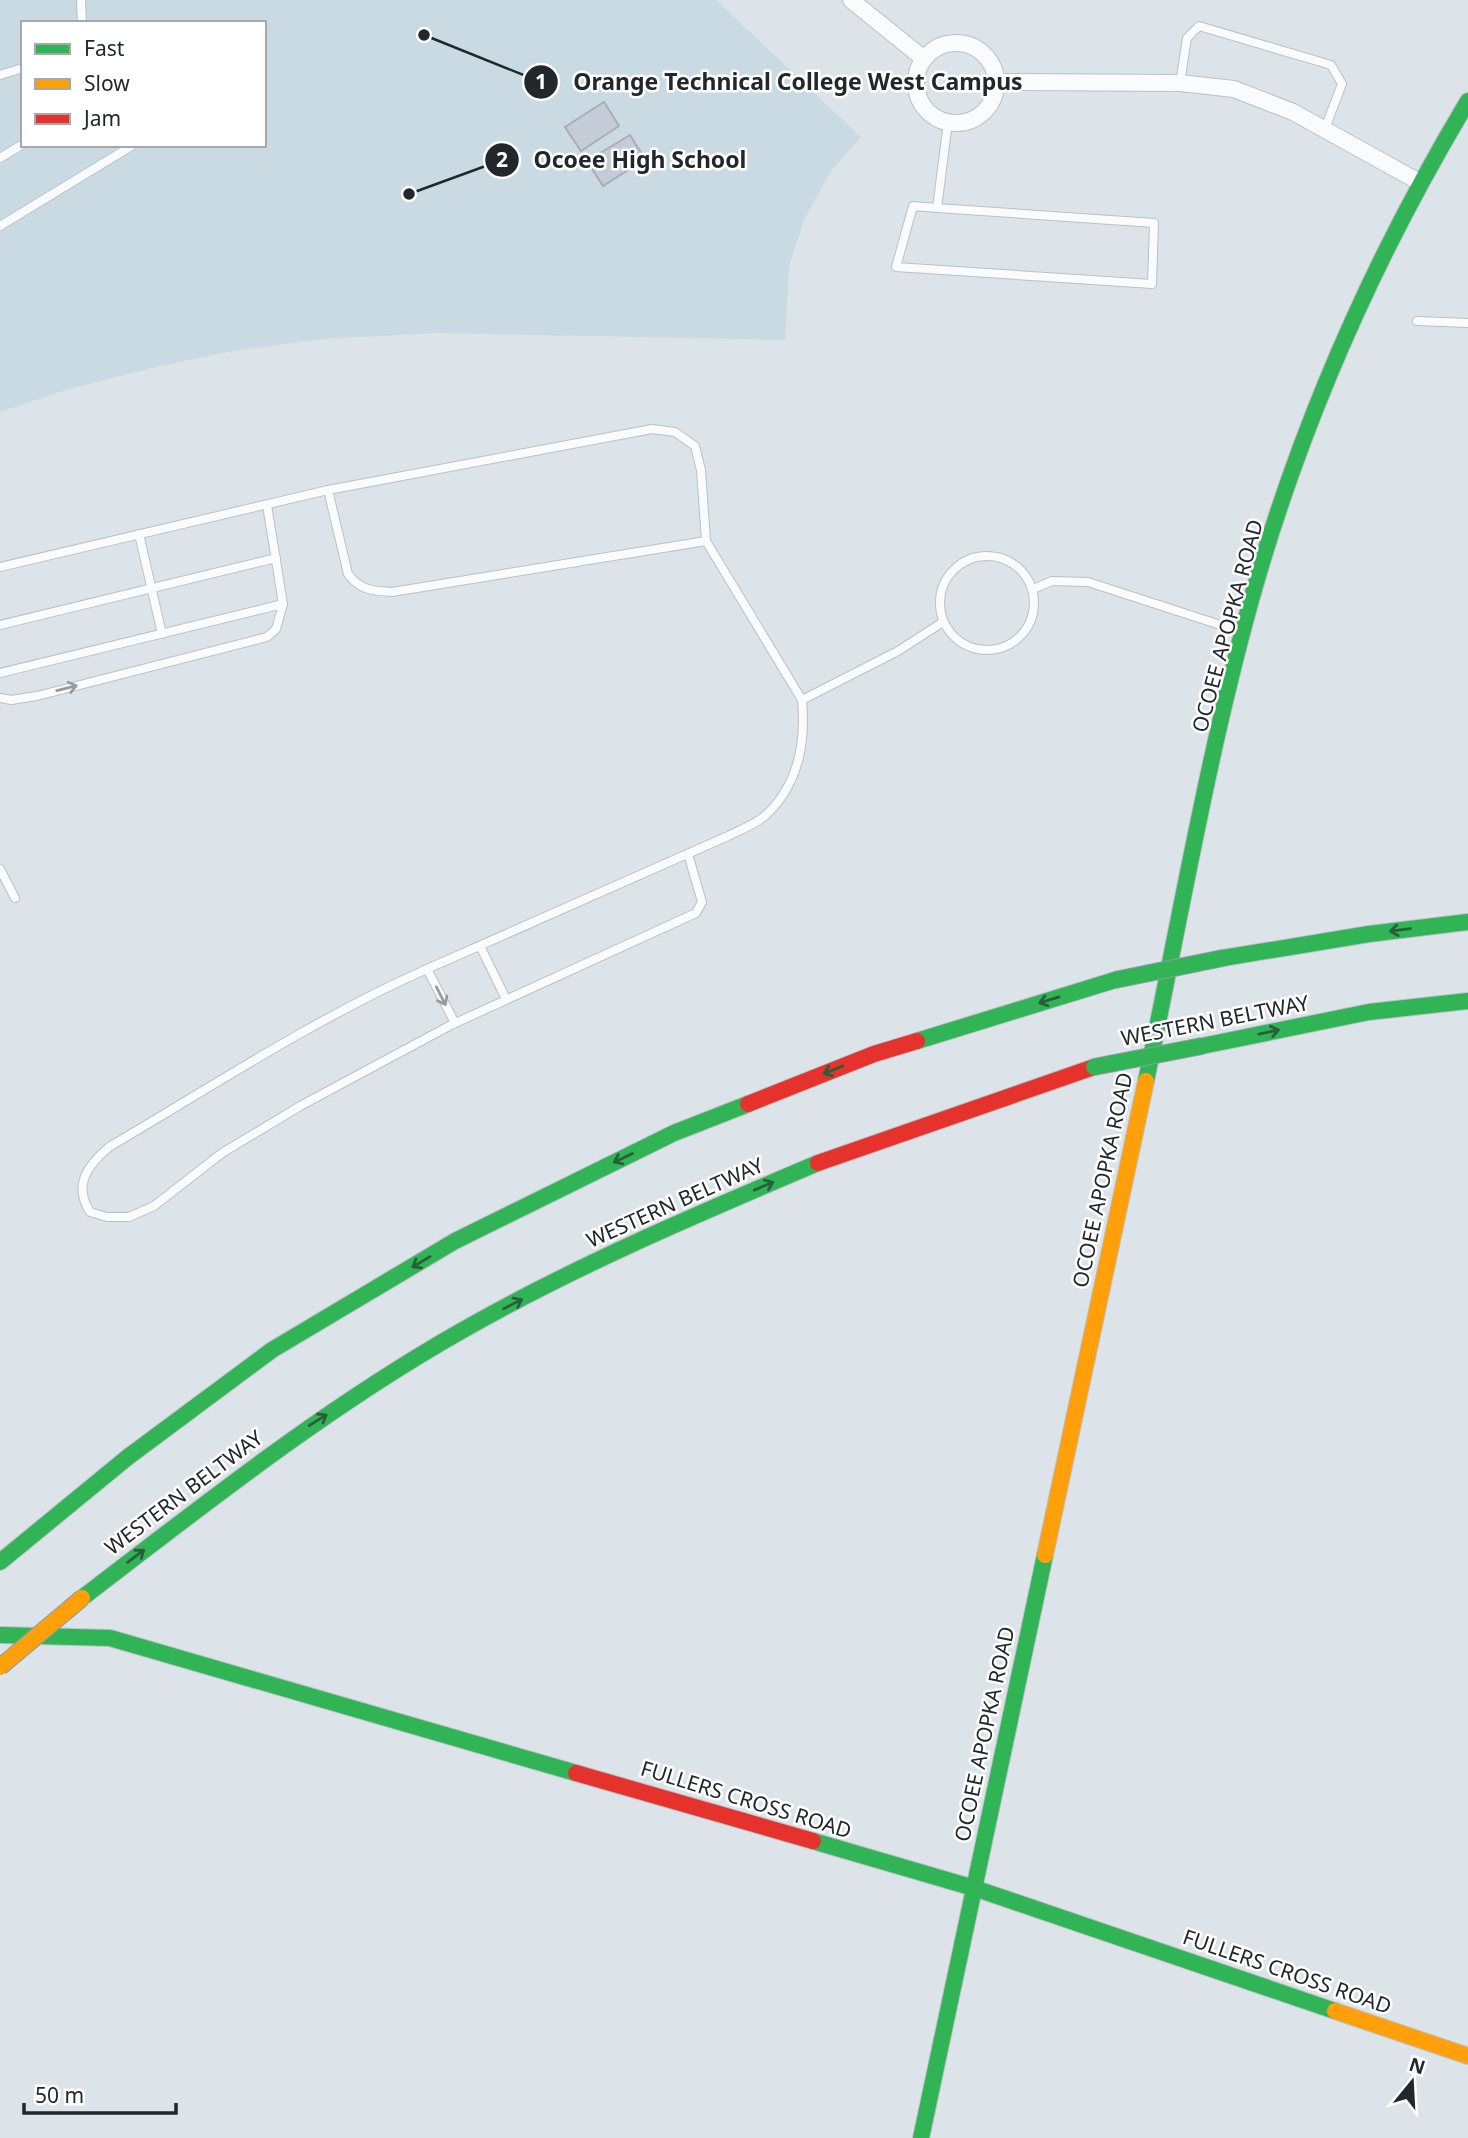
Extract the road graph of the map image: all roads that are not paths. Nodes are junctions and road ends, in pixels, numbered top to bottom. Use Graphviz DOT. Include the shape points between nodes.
graph roads {
  1 [pos="81,0"];
  2 [pos="851,0"];
  3 [pos="82,21"];
  4 [pos="924,59"];
  5 [pos="21,69"];
  6 [pos="0,75"];
  7 [pos="996,82"];
  8 [pos="1180,83"];
  9 [pos="1468,101"];
  10 [pos="948,122"];
  11 [pos="1324,131"];
  12 [pos="21,145"];
  13 [pos="130,147"];
  14 [pos="0,158"];
  15 [pos="1421,183"];
  16 [pos="937,208"];
  17 [pos="0,226"];
  18 [pos="1417,321"];
  19 [pos="1468,323"];
  20 [pos="328,490"];
  21 [pos="267,505"];
  22 [pos="139,534"];
  23 [pos="706,541"];
  24 [pos="276,558"];
  25 [pos="0,567"];
  26 [pos="151,588"];
  27 [pos="1033,589"];
  28 [pos="283,604"];
  29 [pos="943,622"];
  30 [pos="0,625"];
  31 [pos="1244,633"];
  32 [pos="162,634"];
  33 [pos="0,673"];
  34 [pos="0,698"];
  35 [pos="802,700"];
  36 [pos="688,854"];
  37 [pos="0,869"];
  38 [pos="15,898"];
  39 [pos="1468,922"];
  40 [pos="480,946"];
  41 [pos="428,969"];
  42 [pos="506,999"];
  43 [pos="1468,1001"];
  44 [pos="455,1023"];
  45 [pos="0,1562"];
  46 [pos="0,1635"];
  47 [pos="0,1667"];
  48 [pos="974,1888"];
  49 [pos="1468,2056"];
  50 [pos="921,2138"];
  1 -- 3 [label="lane"];
  2 -- 4 [label="street"];
  4 -- 7 [label="street" via="941,46 968,45 988,59"];
  4 -- 10 [label="street" via="916,76 921,103 930,114"];
  5 -- 6 [label="lane"];
  7 -- 8 [label="street"];
  7 -- 10 [label="street" via="989,106 981,115 970,121"];
  8 -- 11 [label="street" via="1234,89 1268,100"];
  8 -- 11 [label="lane" via="1187,38 1199,26 1331,65 1342,83"];
  9 -- 15 [label="main road, OCOEE APOPKA ROAD"];
  10 -- 16 [label="lane"];
  11 -- 15 [label="street"];
  12 -- 14 [label="lane"];
  13 -- 17 [label="lane"];
  15 -- 31 [label="main road, OCOEE APOPKA ROAD" via="1325,388 1262,562"];
  16 -- 16 [label="lane" via="1154,222 1152,284 896,267 913,206"];
  18 -- 19 [label="lane"];
  20 -- 21 [label="lane"];
  20 -- 23 [label="lane" via="348,574 356,585 369,590 392,592"];
  20 -- 23 [label="lane" via="652,429 675,432 695,446"];
  21 -- 22 [label="lane"];
  21 -- 24 [label="lane"];
  22 -- 25 [label="lane"];
  22 -- 26 [label="lane"];
  23 -- 35 [label="lane"];
  24 -- 26 [label="lane"];
  24 -- 28 [label="lane"];
  26 -- 30 [label="lane"];
  26 -- 32 [label="lane"];
  27 -- 29 [label="lane" via="1029,625 1005,647 974,649 960,642"];
  27 -- 29 [label="lane" via="1026,575 1002,558 971,558 952,570 941,589"];
  27 -- 31 [label="lane" via="1052,581 1088,582"];
  28 -- 32 [label="lane"];
  34 -- 28 [label="lane, one-way" via="37,696 267,637 276,629"];
  29 -- 35 [label="lane" via="898,651"];
  31 -- 48 [label="main road, OCOEE APOPKA ROAD"];
  32 -- 33 [label="lane"];
  35 -- 36 [label="lane" via="802,745 787,788 765,816"];
  36 -- 40 [label="lane"];
  36 -- 42 [label="lane" via="702,902 696,914"];
  37 -- 38 [label="lane"];
  39 -- 45 [label="main road, one-way, bridge" via="1223,958 1115,981 874,1054 674,1133 455,1241 272,1350 128,1457"];
  40 -- 41 [label="lane"];
  40 -- 42 [label="lane"];
  41 -- 44 [label="lane, one-way"];
  41 -- 44 [label="lane" via="316,1025 109,1147 86,1170 82,1200 90,1212 107,1217 128,1217 154,1206 222,1153 290,1111"];
  42 -- 44 [label="lane"];
  47 -- 43 [label="main road, WESTERN BELTWAY, one-way, bridge" via="289,1439 463,1330 636,1241 832,1157 1094,1067 1369,1012"];
  46 -- 48 [label="main road, FULLERS CROSS ROAD" via="110,1638"];
  48 -- 49 [label="main road, FULLERS CROSS ROAD"];
  48 -- 50 [label="main road, OCOEE APOPKA ROAD"];
}
